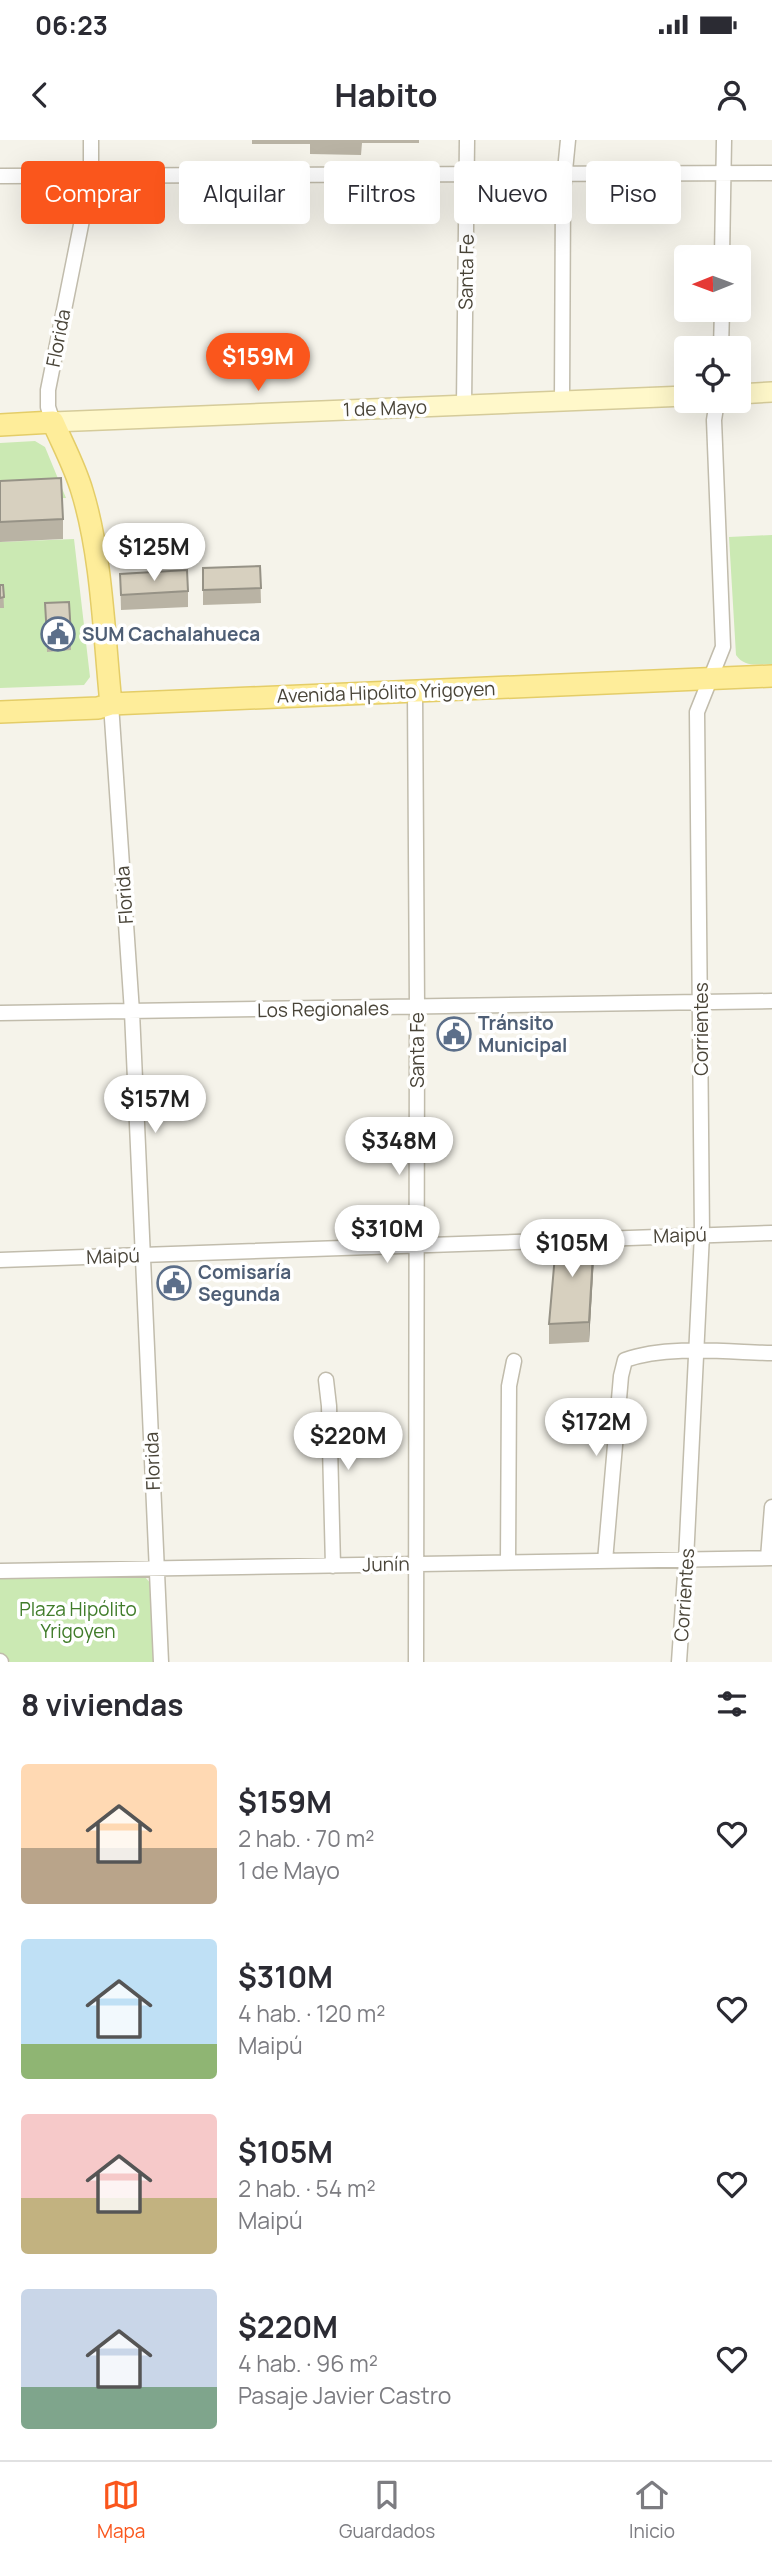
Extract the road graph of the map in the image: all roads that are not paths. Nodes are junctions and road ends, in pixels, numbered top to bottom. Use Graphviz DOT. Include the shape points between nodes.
graph roads {
  1 [pos="91,140"];
  2 [pos="467,140"];
  3 [pos="569,140"];
  4 [pos="724,140"];
  5 [pos="91,161"];
  6 [pos="467,161"];
  7 [pos="567,161"];
  8 [pos="772,173"];
  9 [pos="572,174"];
  10 [pos="724,174"];
  11 [pos="165,175"];
  12 [pos="454,175"];
  13 [pos="0,176"];
  14 [pos="21,176"];
  15 [pos="81,224"];
  16 [pos="466,224"];
  17 [pos="563,224"];
  18 [pos="722,245"];
  19 [pos="772,392"];
  20 [pos="751,393"];
  21 [pos="674,396"];
  22 [pos="562,401"];
  23 [pos="464,405"];
  24 [pos="715,413"];
  25 [pos="53,422"];
  26 [pos="0,425"];
  27 [pos="772,676"];
  28 [pos="711,678"];
  29 [pos="415,691"];
  30 [pos="111,704"];
  31 [pos="0,712"];
  32 [pos="701,1001"];
  33 [pos="772,1001"];
  34 [pos="417,1007"];
  35 [pos="132,1012"];
  36 [pos="0,1013"];
  37 [pos="772,1233"];
  38 [pos="702,1234"];
  39 [pos="417,1247"];
  40 [pos="143,1254"];
  41 [pos="0,1260"];
  42 [pos="697,1351"];
  43 [pos="772,1353"];
  44 [pos="514,1361"];
  45 [pos="326,1380"];
  46 [pos="772,1507"];
  47 [pos="770,1558"];
  48 [pos="687,1560"];
  49 [pos="604,1561"];
  50 [pos="508,1562"];
  51 [pos="416,1564"];
  52 [pos="333,1566"];
  53 [pos="157,1569"];
  54 [pos="0,1571"];
  55 [pos="161,1662"];
  56 [pos="416,1662"];
  57 [pos="679,1662"];
  1 -- 5 [label="street, Florida"];
  2 -- 6 [label="street, Santa Fe"];
  3 -- 7 [label="street"];
  4 -- 10 [label="street"];
  8 -- 10 [label="street"];
  9 -- 10 [label="street"];
  10 -- 18 [label="street"];
  11 -- 12 [label="street"];
  13 -- 14 [label="street"];
  15 -- 25 [label="street, Florida" via="48,390"];
  16 -- 23 [label="street, Santa Fe"];
  17 -- 22 [label="street"];
  19 -- 20 [label="street"];
  21 -- 22 [label="street, 1 de Mayo"];
  22 -- 23 [label="street, 1 de Mayo"];
  23 -- 25 [label="street, 1 de Mayo"];
  24 -- 28 [label="street, Corrientes" via="723,647"];
  25 -- 26 [label="main road, 1 de Mayo"];
  25 -- 30 [label="main road, Florida" via="87,512"];
  27 -- 28 [label="main road, Avenida Hipólito Yrigoyen"];
  28 -- 29 [label="main road, Avenida Hipólito Yrigoyen"];
  28 -- 32 [label="street, Corrientes" via="697,712"];
  29 -- 30 [label="main road, Avenida Hipólito Yrigoyen"];
  29 -- 34 [label="street, Santa Fe"];
  30 -- 31 [label="main road, Avenida Hipólito Yrigoyen"];
  30 -- 35 [label="street, Florida"];
  32 -- 33 [label="street, Los Regionales"];
  32 -- 34 [label="street, Los Regionales"];
  32 -- 38 [label="street, Corrientes"];
  34 -- 35 [label="street, Los Regionales"];
  34 -- 39 [label="street, Santa Fe"];
  35 -- 36 [label="street, Los Regionales"];
  35 -- 40 [label="street, Florida"];
  37 -- 38 [label="street, Maipú"];
  38 -- 39 [label="street, Maipú"];
  38 -- 42 [label="street, Corrientes"];
  39 -- 40 [label="street, Maipú"];
  39 -- 51 [label="street, Santa Fe"];
  40 -- 41 [label="street, Maipú"];
  40 -- 53 [label="street, Florida"];
  42 -- 43 [label="street"];
  42 -- 48 [label="street, Corrientes"];
  42 -- 49 [label="street" via="625,1360"];
  44 -- 50 [label="street" via="509,1386"];
  45 -- 52 [label="street"];
  46 -- 47 [label="street"];
  47 -- 48 [label="street, Junín"];
  48 -- 49 [label="street, Junín"];
  48 -- 57 [label="street, Corrientes"];
  49 -- 50 [label="street, Junín"];
  50 -- 51 [label="street, Junín"];
  51 -- 52 [label="street, Junín"];
  51 -- 56 [label="street, Santa Fe"];
  52 -- 53 [label="street, Junín"];
  53 -- 54 [label="street, Junín"];
  53 -- 55 [label="street, Florida"];
}
